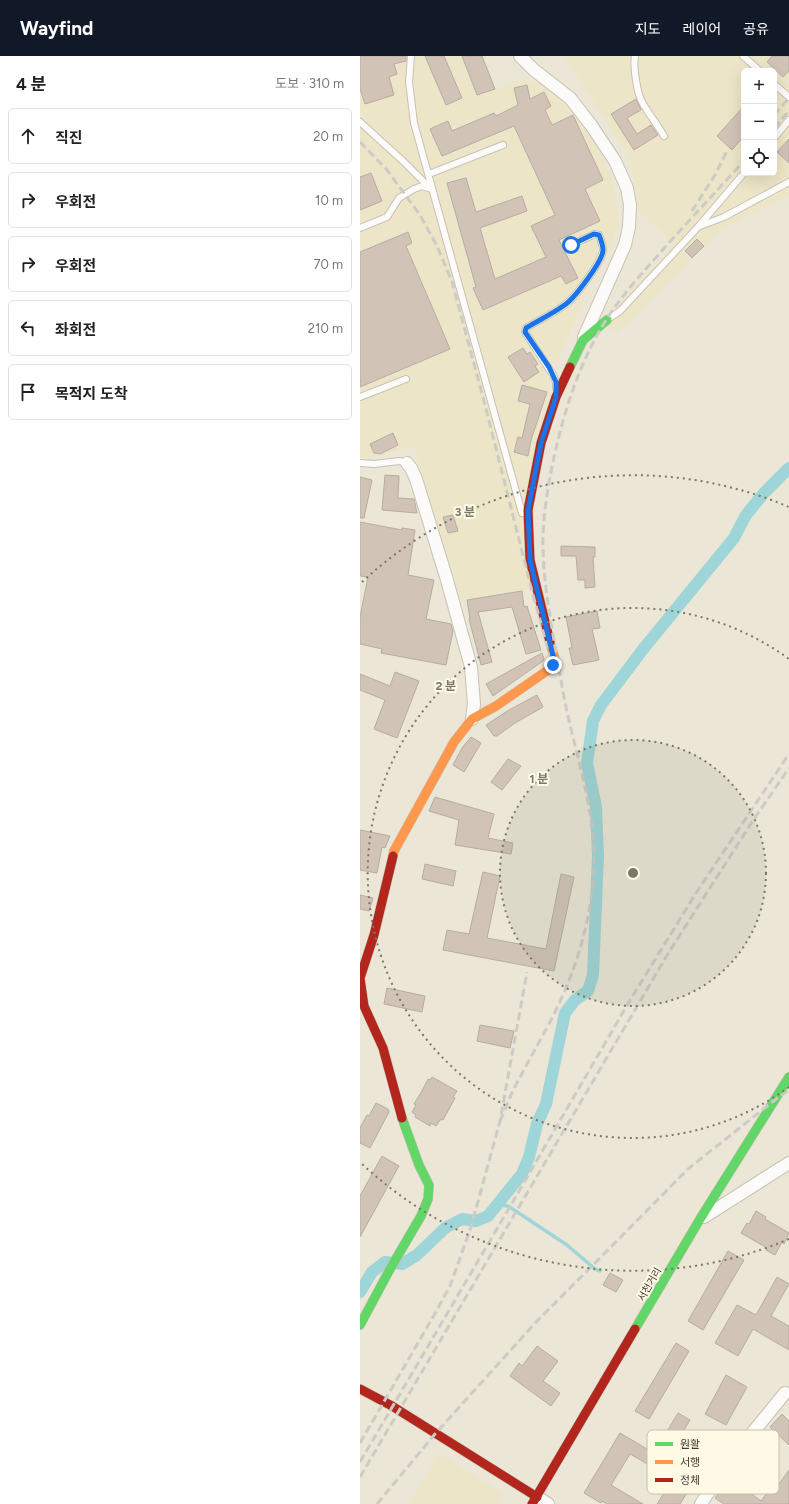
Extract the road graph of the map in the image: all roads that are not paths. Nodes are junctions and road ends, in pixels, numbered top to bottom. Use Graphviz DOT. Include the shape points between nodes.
graph roads {
  1 [pos="411,56"];
  2 [pos="520,56"];
  3 [pos="635,56"];
  4 [pos="747,57"];
  5 [pos="757,68"];
  6 [pos="777,87"];
  7 [pos="789,97"];
  8 [pos="789,120"];
  9 [pos="360,122"];
  10 [pos="777,134"];
  11 [pos="664,136"];
  12 [pos="503,145"];
  13 [pos="429,174"];
  14 [pos="741,176"];
  15 [pos="789,182"];
  16 [pos="432,190"];
  17 [pos="698,227"];
  18 [pos="360,228"];
  19 [pos="571,245"];
  20 [pos="607,320"];
  21 [pos="583,340"];
  22 [pos="406,379"];
  23 [pos="360,397"];
  24 [pos="556,397"];
  25 [pos="360,463"];
  26 [pos="406,463"];
  27 [pos="529,537"];
  28 [pos="472,719"];
  29 [pos="789,1076"];
  30 [pos="789,1164"];
  31 [pos="700,1220"];
  32 [pos="360,1325"];
  33 [pos="360,1390"];
  34 [pos="785,1393"];
  35 [pos="755,1430"];
  36 [pos="707,1494"];
  37 [pos="534,1500"];
  38 [pos="548,1504"];
  39 [pos="701,1504"];
  1 -- 13 [label="lane" via="409,82 414,123"];
  2 -- 21 [label="street" via="570,98 615,161 627,188 630,205 625,245"];
  3 -- 11 [label="lane" via="635,73 641,100"];
  4 -- 5 [label="lane"];
  6 -- 7 [label="lane"];
  8 -- 10 [label="lane"];
  9 -- 16 [label="lane"];
  12 -- 13 [label="lane"];
  13 -- 16 [label="lane"];
  14 -- 17 [label="lane"];
  15 -- 17 [label="lane" via="724,217"];
  16 -- 18 [label="lane" via="422,186 414,189 399,198 387,217"];
  16 -- 27 [label="lane"];
  17 -- 20 [label="lane" via="620,311"];
  19 -- 24 [label="lane" via="594,234 599,235 603,252 581,288 566,304 526,328 525,332 553,375 556,382"];
  20 -- 21 [label="street"];
  21 -- 24 [label="street"];
  22 -- 23 [label="lane"];
  24 -- 27 [label="street" via="541,443 528,510"];
  25 -- 26 [label="lane"];
  26 -- 28 [label="street" via="416,479 471,667 474,704"];
  27 -- 28 [label="street" via="530,560 554,660 551,668 496,706"];
  28 -- 32 [label="street" via="454,742 394,851 374,935 360,978 364,1006 383,1048 400,1114 429,1185 428,1199 421,1216"];
  29 -- 31 [label="street, 서천거리"];
  30 -- 31 [label="street"];
  31 -- 37 [label="street, 서천거리"];
  33 -- 37 [label="street" via="392,1406"];
  34 -- 35 [label="street"];
  36 -- 39 [label="street"];
  37 -- 38 [label="street"];
}
